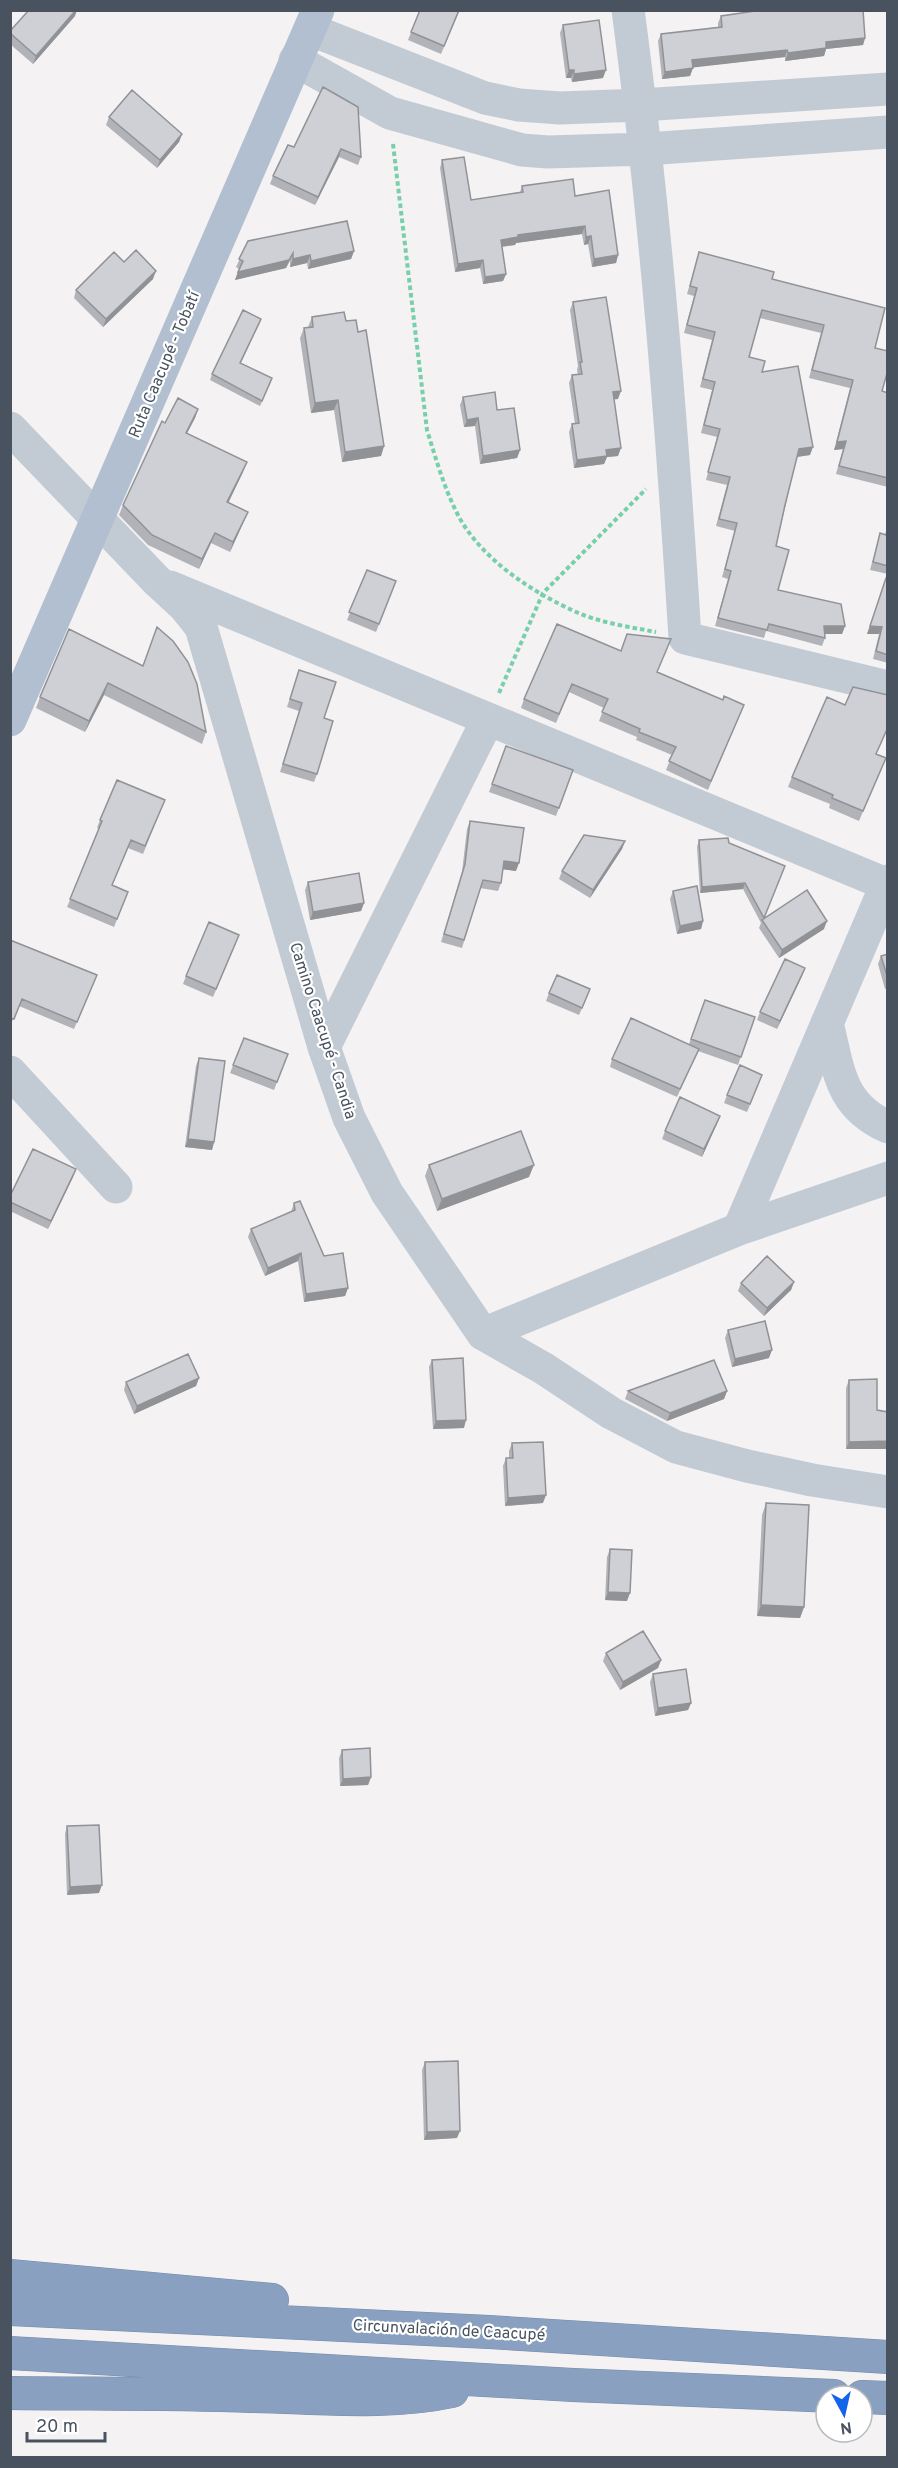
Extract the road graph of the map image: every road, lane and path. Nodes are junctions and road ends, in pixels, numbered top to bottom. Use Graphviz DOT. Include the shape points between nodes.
graph roads {
  1 [pos="628,10"];
  2 [pos="315,20"];
  3 [pos="295,60"];
  4 [pos="888,88"];
  5 [pos="641,105"];
  6 [pos="390,114"];
  7 [pos="888,132"];
  8 [pos="646,149"];
  9 [pos="10,428"];
  10 [pos="674,460"];
  11 [pos="99,520"];
  12 [pos="158,582"];
  13 [pos="543,593"];
  14 [pos="685,638"];
  15 [pos="888,687"];
  16 [pos="488,719"];
  17 [pos="10,720"];
  18 [pos="887,882"];
  19 [pos="827,1023"];
  20 [pos="324,1047"];
  21 [pos="10,1072"];
  22 [pos="888,1127"];
  23 [pos="888,1178"];
  24 [pos="116,1187"];
  25 [pos="739,1229"];
  26 [pos="483,1334"];
  27 [pos="888,1492"];
  28 [pos="10,2276"];
  29 [pos="10,2309"];
  30 [pos="489,2332"];
  31 [pos="10,2353"];
  32 [pos="888,2356"];
  33 [pos="483,2379"];
  34 [pos="10,2393"];
  35 [pos="814,2395"];
  1 -- 5 [label="street"];
  2 -- 3 [label="main road, Ruta Caacupé - Tobatí"];
  2 -- 5 [label="street" via="485,98 560,108"];
  3 -- 6 [label="street"];
  3 -- 11 [label="main road, Ruta Caacupé - Tobatí"];
  4 -- 5 [label="street"];
  5 -- 8 [label="street"];
  6 -- 8 [label="street" via="522,150"];
  6 -- 13 [label="path" via="427,430 440,474 459,516 483,551 523,583"];
  7 -- 8 [label="street"];
  8 -- 10 [label="street"];
  9 -- 11 [label="street, Camino Caacupé - Candia"];
  10 -- 13 [label="path"];
  10 -- 14 [label="street"];
  11 -- 12 [label="street, Camino Caacupé - Candia"];
  11 -- 17 [label="main road, Ruta Caacupé - Tobatí"];
  12 -- 16 [label="street"];
  12 -- 20 [label="street, Camino Caacupé - Candia" via="201,627"];
  13 -- 14 [label="path" via="577,612"];
  13 -- 16 [label="path"];
  14 -- 15 [label="street"];
  16 -- 18 [label="street"];
  16 -- 20 [label="street"];
  18 -- 19 [label="street"];
  19 -- 22 [label="street" via="846,1095 869,1119"];
  19 -- 25 [label="street"];
  20 -- 26 [label="street, Camino Caacupé - Candia" via="349,1118 387,1193"];
  21 -- 24 [label="street"];
  23 -- 25 [label="street"];
  25 -- 26 [label="street"];
  26 -- 27 [label="street, Camino Caacupé - Candia" via="676,1447 812,1480"];
  28 -- 30 [label="highway" via="451,2319 475,2324"];
  29 -- 30 [label="highway, Circunvalación de Caacupé"];
  30 -- 32 [label="highway, Circunvalación de Caacupé"];
  31 -- 33 [label="highway"];
  33 -- 34 [label="highway" via="462,2388 415,2398"];
  33 -- 35 [label="highway"];
}
